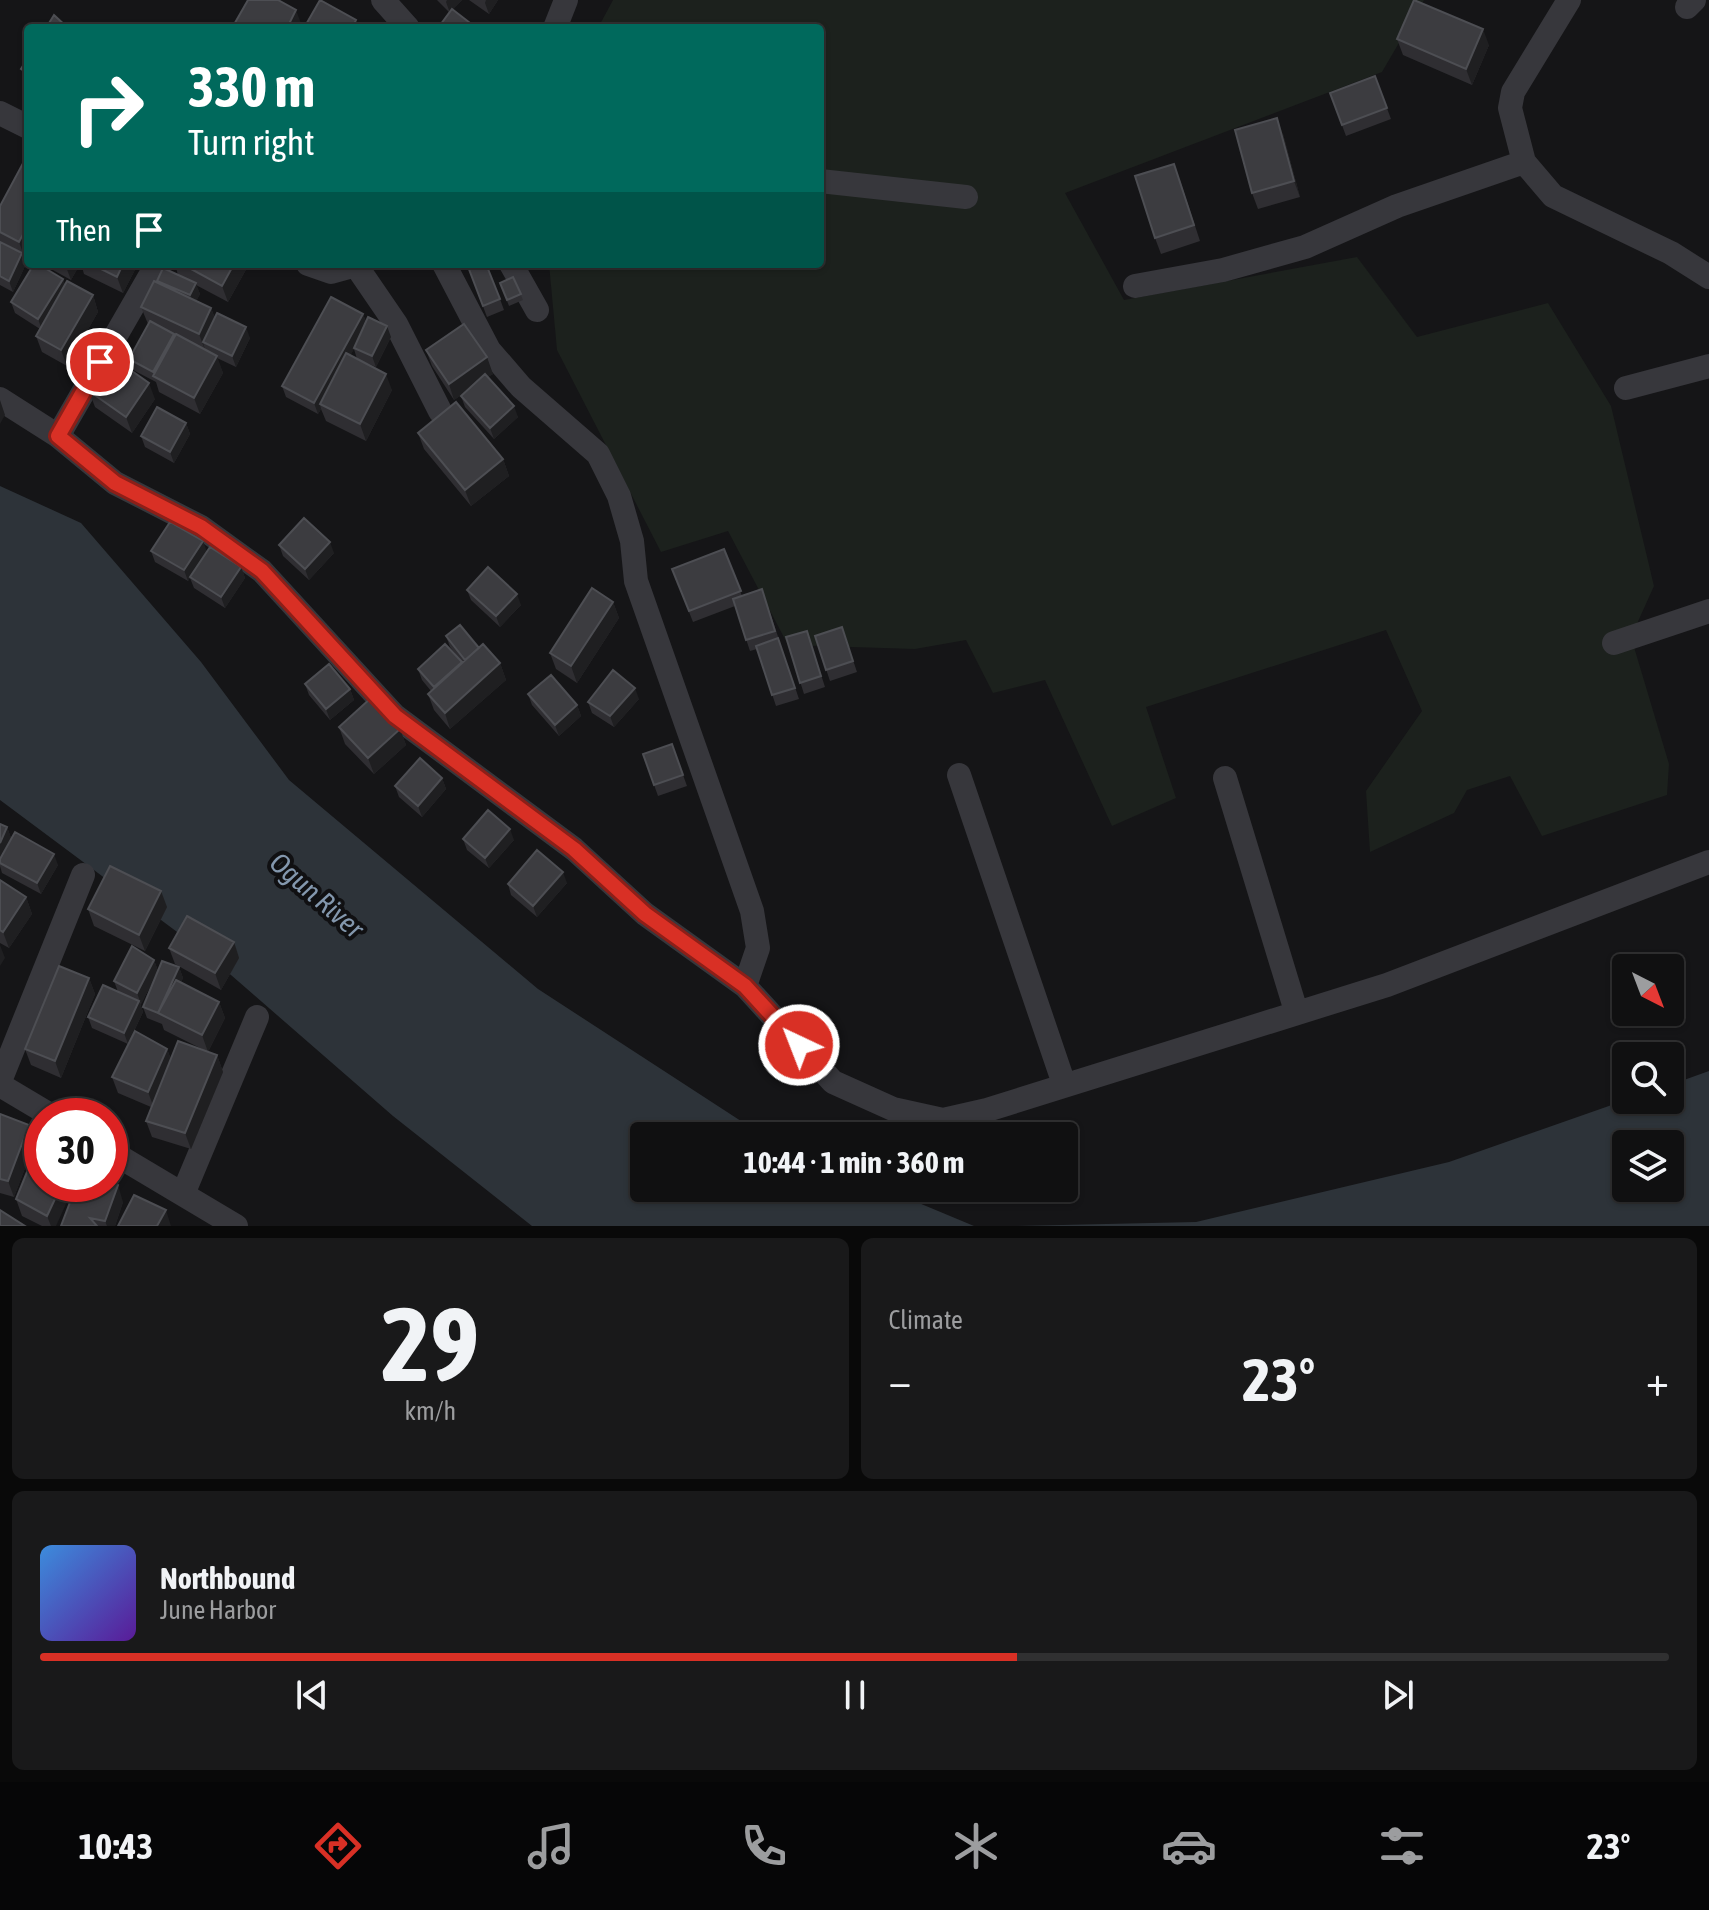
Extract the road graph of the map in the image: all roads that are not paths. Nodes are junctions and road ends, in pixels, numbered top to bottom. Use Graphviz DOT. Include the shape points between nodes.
graph roads {
  1 [pos="383,0"];
  2 [pos="566,0"];
  3 [pos="1569,0"];
  4 [pos="404,24"];
  5 [pos="557,24"];
  6 [pos="0,113"];
  7 [pos="24,125"];
  8 [pos="1524,162"];
  9 [pos="824,181"];
  10 [pos="966,197"];
  11 [pos="155,268"];
  12 [pos="320,268"];
  13 [pos="349,268"];
  14 [pos="359,268"];
  15 [pos="446,268"];
  16 [pos="513,268"];
  17 [pos="1709,277"];
  18 [pos="1135,286"];
  19 [pos="537,310"];
  20 [pos="1709,366"];
  21 [pos="1626,388"];
  22 [pos="0,399"];
  23 [pos="440,411"];
  24 [pos="58,436"];
  25 [pos="1709,611"];
  26 [pos="1614,643"];
  27 [pos="959,775"];
  28 [pos="1225,778"];
  29 [pos="1709,862"];
  30 [pos="83,875"];
  31 [pos="745,986"];
  32 [pos="1296,1011"];
  33 [pos="257,1017"];
  34 [pos="0,1083"];
  35 [pos="1064,1084"];
  36 [pos="24,1098"];
  37 [pos="128,1163"];
  38 [pos="195,1209"];
  39 [pos="236,1226"];
  1 -- 4 [label="street"];
  2 -- 5 [label="street"];
  3 -- 8 [label="street" via="1513,92 1510,108"];
  6 -- 7 [label="street"];
  8 -- 17 [label="street" via="1553,196"];
  8 -- 18 [label="street" via="1397,206 1305,247 1223,270"];
  9 -- 10 [label="street"];
  11 -- 24 [label="street"];
  12 -- 13 [label="street"];
  14 -- 23 [label="street" via="396,324"];
  15 -- 31 [label="street" via="489,350 521,387 598,454 619,496 636,581 752,911 758,948"];
  16 -- 19 [label="street"];
  20 -- 21 [label="street"];
  22 -- 24 [label="street"];
  24 -- 31 [label="street" via="115,483 201,527 262,571 395,716 574,849 645,914"];
  25 -- 26 [label="street"];
  27 -- 35 [label="street"];
  28 -- 32 [label="street"];
  29 -- 32 [label="street" via="1387,985"];
  30 -- 34 [label="street"];
  31 -- 35 [label="street" via="833,1082 893,1109 943,1120"];
  32 -- 35 [label="street"];
  33 -- 38 [label="street"];
  34 -- 36 [label="street"];
  37 -- 38 [label="street"];
  38 -- 39 [label="street"];
}
